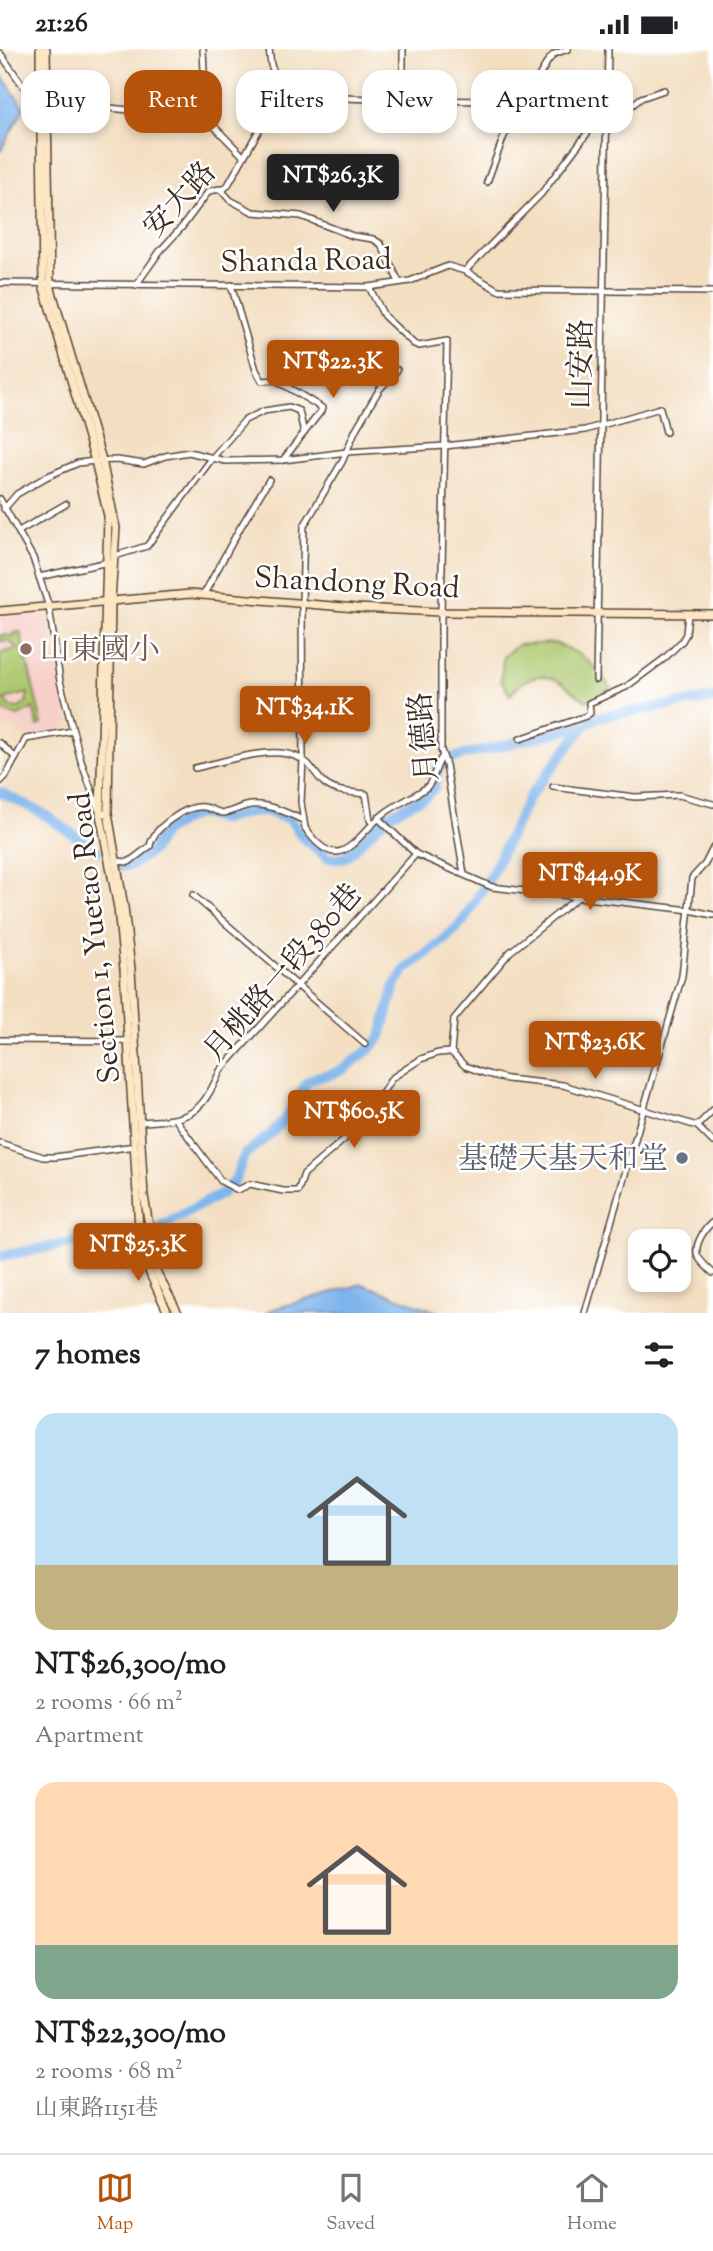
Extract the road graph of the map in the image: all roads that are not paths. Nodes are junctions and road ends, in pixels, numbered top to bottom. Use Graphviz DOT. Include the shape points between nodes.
graph roads {
  1 [pos="40,49"];
  2 [pos="46,49"];
  3 [pos="203,49"];
  4 [pos="269,49"];
  5 [pos="404,49"];
  6 [pos="568,49"];
  7 [pos="608,49"];
  8 [pos="0,53"];
  9 [pos="41,70"];
  10 [pos="45,70"];
  11 [pos="204,70"];
  12 [pos="273,70"];
  13 [pos="404,70"];
  14 [pos="543,70"];
  15 [pos="607,70"];
  16 [pos="21,83"];
  17 [pos="664,90"];
  18 [pos="633,105"];
  19 [pos="44,133"];
  20 [pos="221,133"];
  21 [pos="258,133"];
  22 [pos="505,133"];
  23 [pos="587,133"];
  24 [pos="606,133"];
  25 [pos="244,157"];
  26 [pos="487,182"];
  27 [pos="222,191"];
  28 [pos="465,271"];
  29 [pos="399,282"];
  30 [pos="0,283"];
  31 [pos="46,285"];
  32 [pos="136,285"];
  33 [pos="231,285"];
  34 [pos="369,287"];
  35 [pos="605,292"];
  36 [pos="713,292"];
  37 [pos="397,370"];
  38 [pos="602,425"];
  39 [pos="666,432"];
  40 [pos="304,433"];
  41 [pos="445,446"];
  42 [pos="347,451"];
  43 [pos="213,457"];
  44 [pos="99,460"];
  45 [pos="283,460"];
  46 [pos="269,480"];
  47 [pos="0,499"];
  48 [pos="65,503"];
  49 [pos="4,509"];
  50 [pos="19,531"];
  51 [pos="112,560"];
  52 [pos="39,577"];
  53 [pos="204,594"];
  54 [pos="108,600"];
  55 [pos="302,604"];
  56 [pos="49,607"];
  57 [pos="0,611"];
  58 [pos="441,611"];
  59 [pos="597,613"];
  60 [pos="688,614"];
  61 [pos="713,614"];
  62 [pos="596,680"];
  63 [pos="73,731"];
  64 [pos="520,739"];
  65 [pos="0,743"];
  66 [pos="442,757"];
  67 [pos="16,758"];
  68 [pos="303,760"];
  69 [pos="195,768"];
  70 [pos="0,782"];
  71 [pos="553,787"];
  72 [pos="713,804"];
  73 [pos="104,813"];
  74 [pos="303,820"];
  75 [pos="376,820"];
  76 [pos="713,848"];
  77 [pos="416,854"];
  78 [pos="115,861"];
  79 [pos="464,874"];
  80 [pos="193,895"];
  81 [pos="578,898"];
  82 [pos="690,910"];
  83 [pos="713,915"];
  84 [pos="127,969"];
  85 [pos="297,986"];
  86 [pos="0,1040"];
  87 [pos="132,1041"];
  88 [pos="365,1044"];
  89 [pos="452,1052"];
  90 [pos="645,1110"];
  91 [pos="713,1110"];
  92 [pos="176,1120"];
  93 [pos="141,1122"];
  94 [pos="697,1126"];
  95 [pos="713,1142"];
  96 [pos="0,1143"];
  97 [pos="139,1145"];
  98 [pos="713,1222"];
  99 [pos="146,1239"];
  100 [pos="713,1273"];
  101 [pos="174,1312"];
  102 [pos="585,1313"];
  1 -- 9 [label="street"];
  2 -- 10 [label="street"];
  3 -- 11 [label="street"];
  4 -- 12 [label="street"];
  5 -- 13 [label="street"];
  6 -- 14 [label="street" via="554,54"];
  7 -- 15 [label="street, 山安路"];
  8 -- 16 [label="street"];
  17 -- 18 [label="street"];
  19 -- 31 [label="street, Section 1, Yuetao Road"];
  20 -- 25 [label="street"];
  21 -- 25 [label="street, 安大路"];
  22 -- 26 [label="street"];
  23 -- 28 [label="street" via="541,194"];
  24 -- 35 [label="street, 山安路"];
  25 -- 27 [label="street, 安大路"];
  27 -- 29 [label="street" via="253,212 301,216 373,239 382,244"];
  27 -- 32 [label="street, 安大路" via="209,191"];
  28 -- 29 [label="street, Shanda Road" via="449,266"];
  28 -- 35 [label="street" via="498,290"];
  29 -- 34 [label="street, Shanda Road"];
  30 -- 31 [label="street, Shanda Road"];
  31 -- 32 [label="street, Shanda Road"];
  31 -- 44 [label="street, Section 1, Yuetao Road"];
  32 -- 33 [label="street, Shanda Road"];
  33 -- 34 [label="street, Shanda Road"];
  33 -- 40 [label="street" via="262,381 276,380 322,408"];
  34 -- 41 [label="street, 月德路" via="384,316 414,344 447,341"];
  35 -- 36 [label="street"];
  35 -- 38 [label="street, 山安路"];
  37 -- 42 [label="street" via="379,390"];
  38 -- 39 [label="street" via="660,408"];
  38 -- 41 [label="street"];
  38 -- 59 [label="street, 山安路"];
  40 -- 43 [label="street" via="299,411 289,407 264,411 245,421"];
  40 -- 45 [label="street"];
  41 -- 42 [label="street"];
  41 -- 58 [label="street, 月德路"];
  42 -- 45 [label="street"];
  42 -- 55 [label="street" via="304,526"];
  43 -- 44 [label="street" via="180,452 144,464"];
  43 -- 45 [label="street"];
  43 -- 51 [label="street" via="147,546"];
  44 -- 49 [label="street" via="78,463 46,477 17,494"];
  44 -- 51 [label="street, Section 1, Yuetao Road" via="114,514"];
  46 -- 53 [label="street"];
  47 -- 49 [label="street"];
  48 -- 50 [label="street"];
  49 -- 50 [label="street"];
  50 -- 52 [label="street"];
  51 -- 52 [label="street"];
  51 -- 54 [label="street, Section 1, Yuetao Road"];
  52 -- 56 [label="street"];
  53 -- 54 [label="street, Shandong Road"];
  53 -- 55 [label="street, Shandong Road"];
  54 -- 56 [label="street, Shandong Road"];
  54 -- 73 [label="street, Section 1, Yuetao Road"];
  55 -- 58 [label="street, Shandong Road"];
  55 -- 68 [label="street"];
  56 -- 57 [label="street, Shandong Road"];
  56 -- 63 [label="street"];
  58 -- 59 [label="street, Shandong Road"];
  58 -- 66 [label="street, 月德路"];
  59 -- 60 [label="street, Shandong Road"];
  59 -- 62 [label="street, 山安路"];
  60 -- 61 [label="street, Shandong Road"];
  60 -- 64 [label="street" via="682,642 626,687 589,703 586,716"];
  63 -- 67 [label="street" via="26,739"];
  63 -- 73 [label="street"];
  65 -- 67 [label="street"];
  66 -- 75 [label="street" via="427,787"];
  66 -- 79 [label="street, 月德路"];
  67 -- 70 [label="street"];
  68 -- 69 [label="street" via="275,752"];
  68 -- 74 [label="street"];
  68 -- 75 [label="street" via="325,784 366,794 370,820"];
  71 -- 72 [label="street" via="635,797 679,795"];
  73 -- 78 [label="street, Section 1, Yuetao Road"];
  73 -- 84 [label="street, Section 1, Yuetao Road"];
  74 -- 75 [label="street" via="310,836 334,852 351,847"];
  74 -- 78 [label="street" via="267,806 221,813 193,808 158,828 149,846 129,862"];
  75 -- 77 [label="street"];
  76 -- 82 [label="street" via="692,878"];
  77 -- 79 [label="street"];
  77 -- 85 [label="street, 月桃路一段380巷"];
  78 -- 84 [label="street, Section 1, Yuetao Road" via="124,907"];
  79 -- 81 [label="street" via="492,887"];
  80 -- 85 [label="street"];
  81 -- 82 [label="street"];
  81 -- 89 [label="street" via="510,952 461,1010 452,1026"];
  82 -- 83 [label="street"];
  82 -- 90 [label="street" via="685,963"];
  84 -- 87 [label="street, Section 1, Yuetao Road"];
  85 -- 88 [label="street"];
  85 -- 92 [label="street, 月桃路一段380巷" via="220,1071 197,1110"];
  86 -- 87 [label="street"];
  87 -- 93 [label="street, Section 1, Yuetao Road"];
  87 -- 97 [label="street, Section 1, Yuetao Road"];
  89 -- 90 [label="street" via="465,1066 484,1073 563,1085"];
  89 -- 92 [label="street" via="421,1059 392,1078 362,1125 304,1174 298,1191 250,1184 238,1190 221,1181"];
  90 -- 94 [label="street"];
  90 -- 102 [label="street"];
  91 -- 94 [label="street"];
  92 -- 93 [label="street"];
  93 -- 97 [label="street, Section 1, Yuetao Road"];
  94 -- 95 [label="street"];
  96 -- 97 [label="street" via="43,1157"];
  97 -- 99 [label="street, Section 1, Yuetao Road"];
  97 -- 99 [label="street, Section 1, Yuetao Road" via="139,1229"];
  98 -- 100 [label="street" via="697,1251"];
  99 -- 101 [label="street" via="150,1275"];
}
